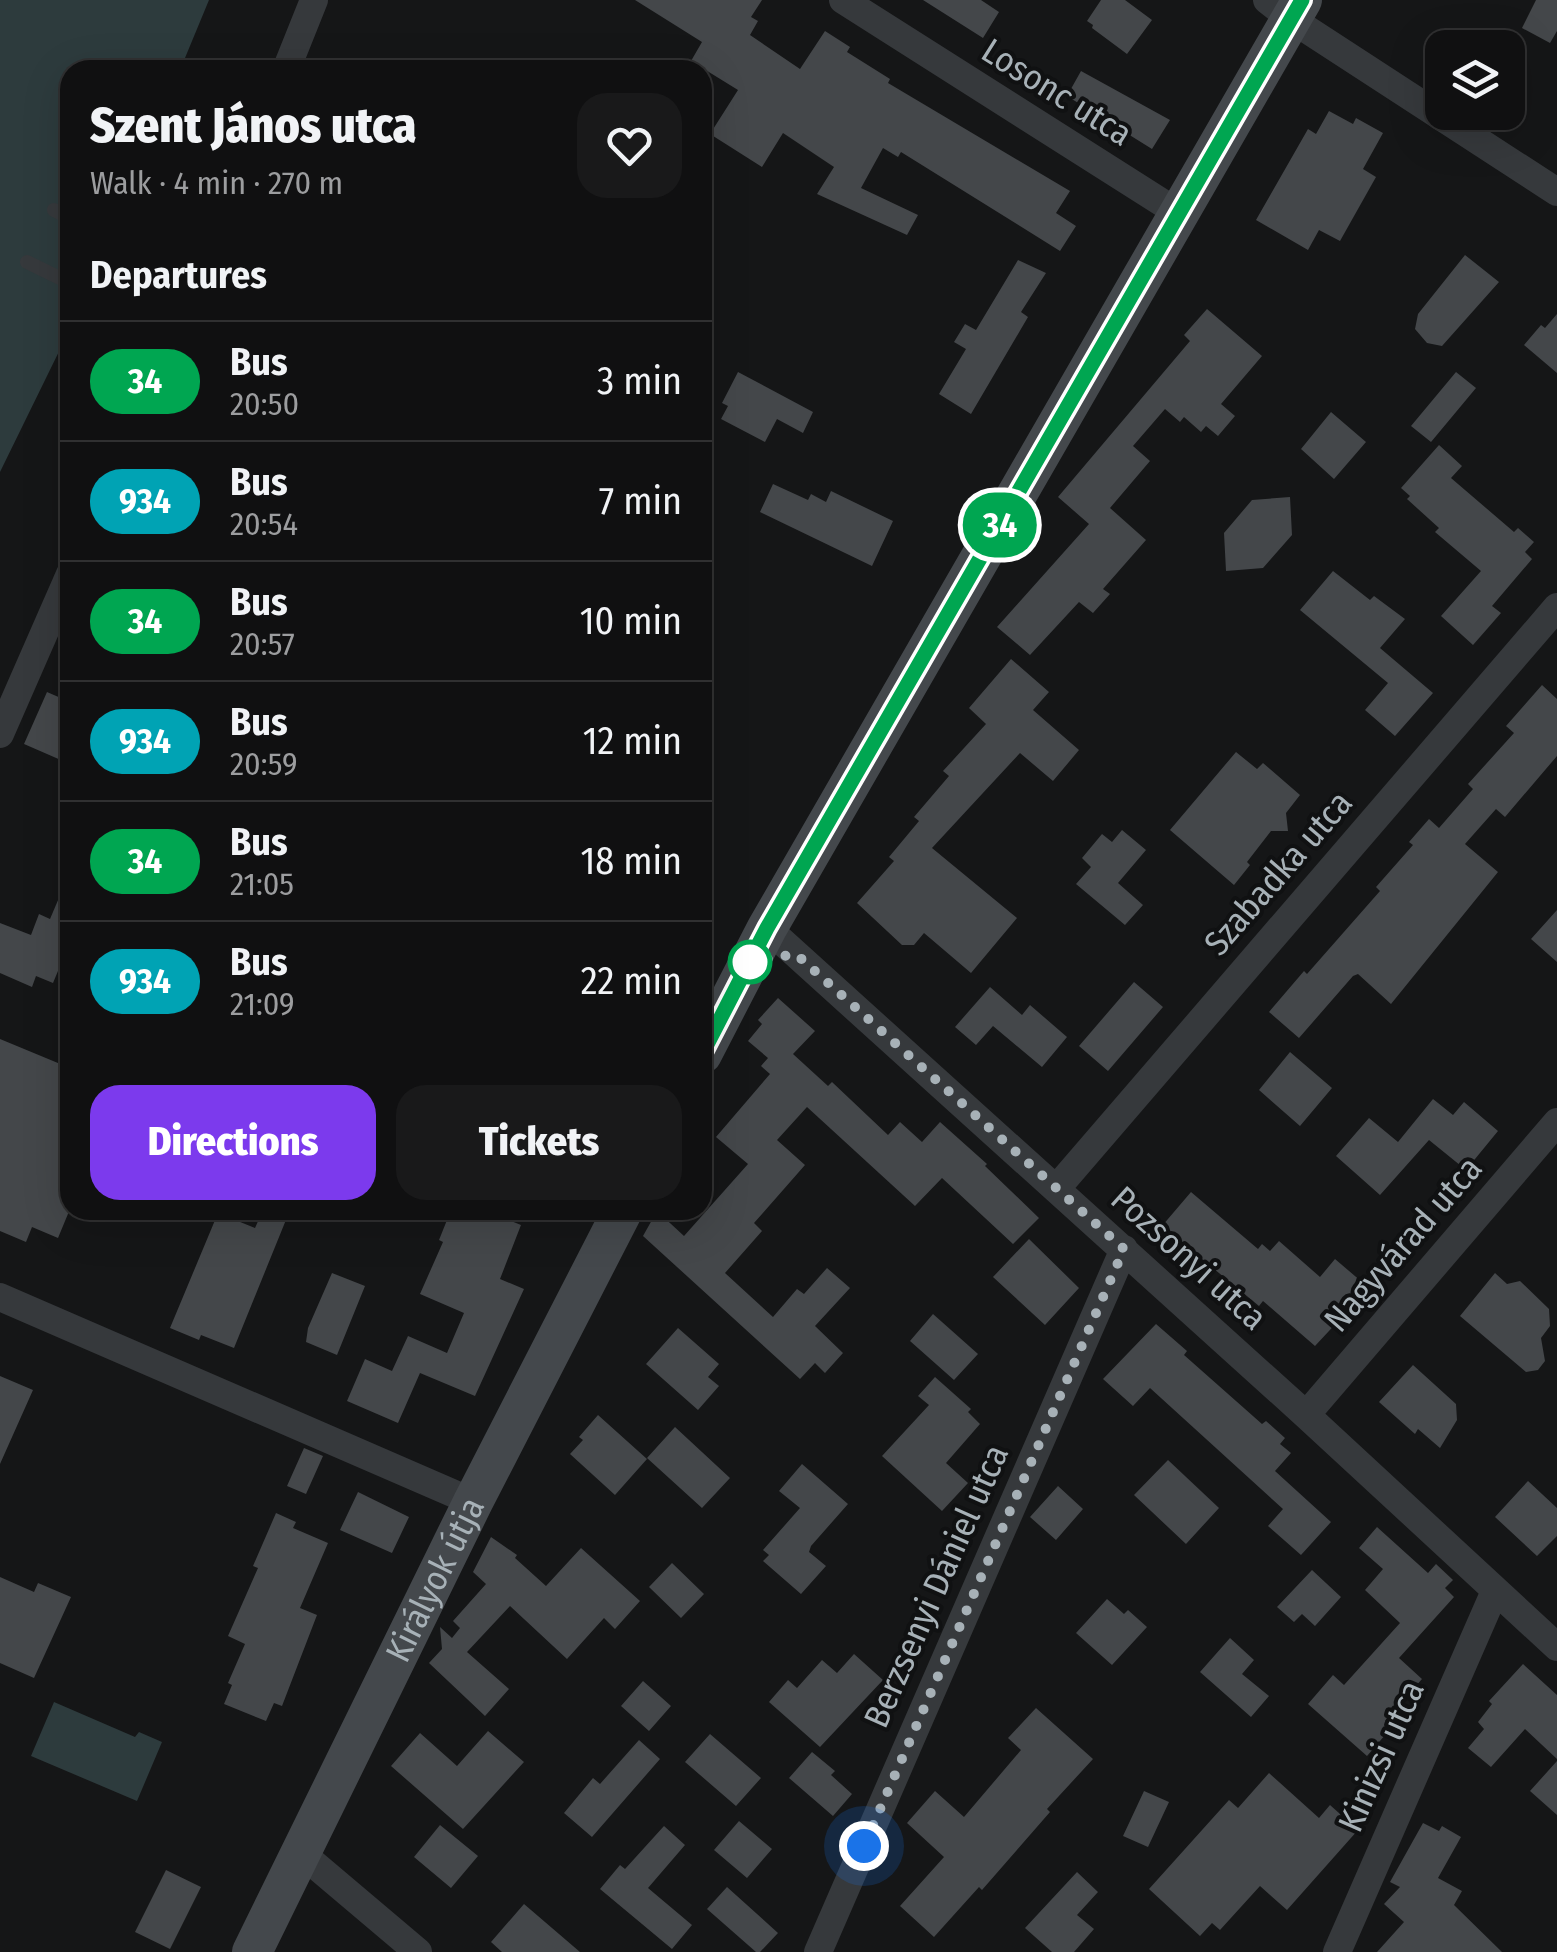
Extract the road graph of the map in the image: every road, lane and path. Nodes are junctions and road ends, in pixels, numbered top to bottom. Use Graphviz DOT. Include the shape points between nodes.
graph roads {
  1 [pos="314,0"];
  2 [pos="843,0"];
  3 [pos="1287,6"];
  4 [pos="290,60"];
  5 [pos="1557,192"];
  6 [pos="54,210"];
  7 [pos="60,213"];
  8 [pos="1180,214"];
  9 [pos="27,262"];
  10 [pos="60,278"];
  11 [pos="60,597"];
  12 [pos="1557,607"];
  13 [pos="0,734"];
  14 [pos="767,928"];
  15 [pos="712,1035"];
  16 [pos="1557,1122"];
  17 [pos="1056,1189"];
  18 [pos="617,1220"];
  19 [pos="1124,1249"];
  20 [pos="0,1297"];
  21 [pos="1306,1414"];
  22 [pos="473,1502"];
  23 [pos="1494,1591"];
  24 [pos="1557,1646"];
  25 [pos="301,1853"];
  26 [pos="252,1952"];
  27 [pos="418,1952"];
  28 [pos="818,1952"];
  29 [pos="1337,1952"];
  1 -- 4 [label="street"];
  2 -- 8 [label="street, Losonc utca"];
  3 -- 5 [label="street"];
  3 -- 8 [label="street"];
  6 -- 7 [label="lane"];
  8 -- 14 [label="street"];
  9 -- 10 [label="lane"];
  11 -- 13 [label="street"];
  12 -- 17 [label="street, Szabadka utca"];
  14 -- 15 [label="street"];
  14 -- 17 [label="street, Pozsonyi utca"];
  16 -- 21 [label="street, Nagyvárad utca"];
  17 -- 19 [label="street, Pozsonyi utca"];
  18 -- 22 [label="street, Királyok útja"];
  19 -- 21 [label="street, Pozsonyi utca"];
  19 -- 28 [label="street, Berzsenyi Dániel utca"];
  20 -- 22 [label="street"];
  21 -- 23 [label="street, Pozsonyi utca"];
  22 -- 25 [label="street, Királyok útja"];
  23 -- 24 [label="street, Pozsonyi utca"];
  23 -- 29 [label="street, Kinizsi utca"];
  25 -- 26 [label="street, Királyok útja"];
  25 -- 27 [label="street"];
}
